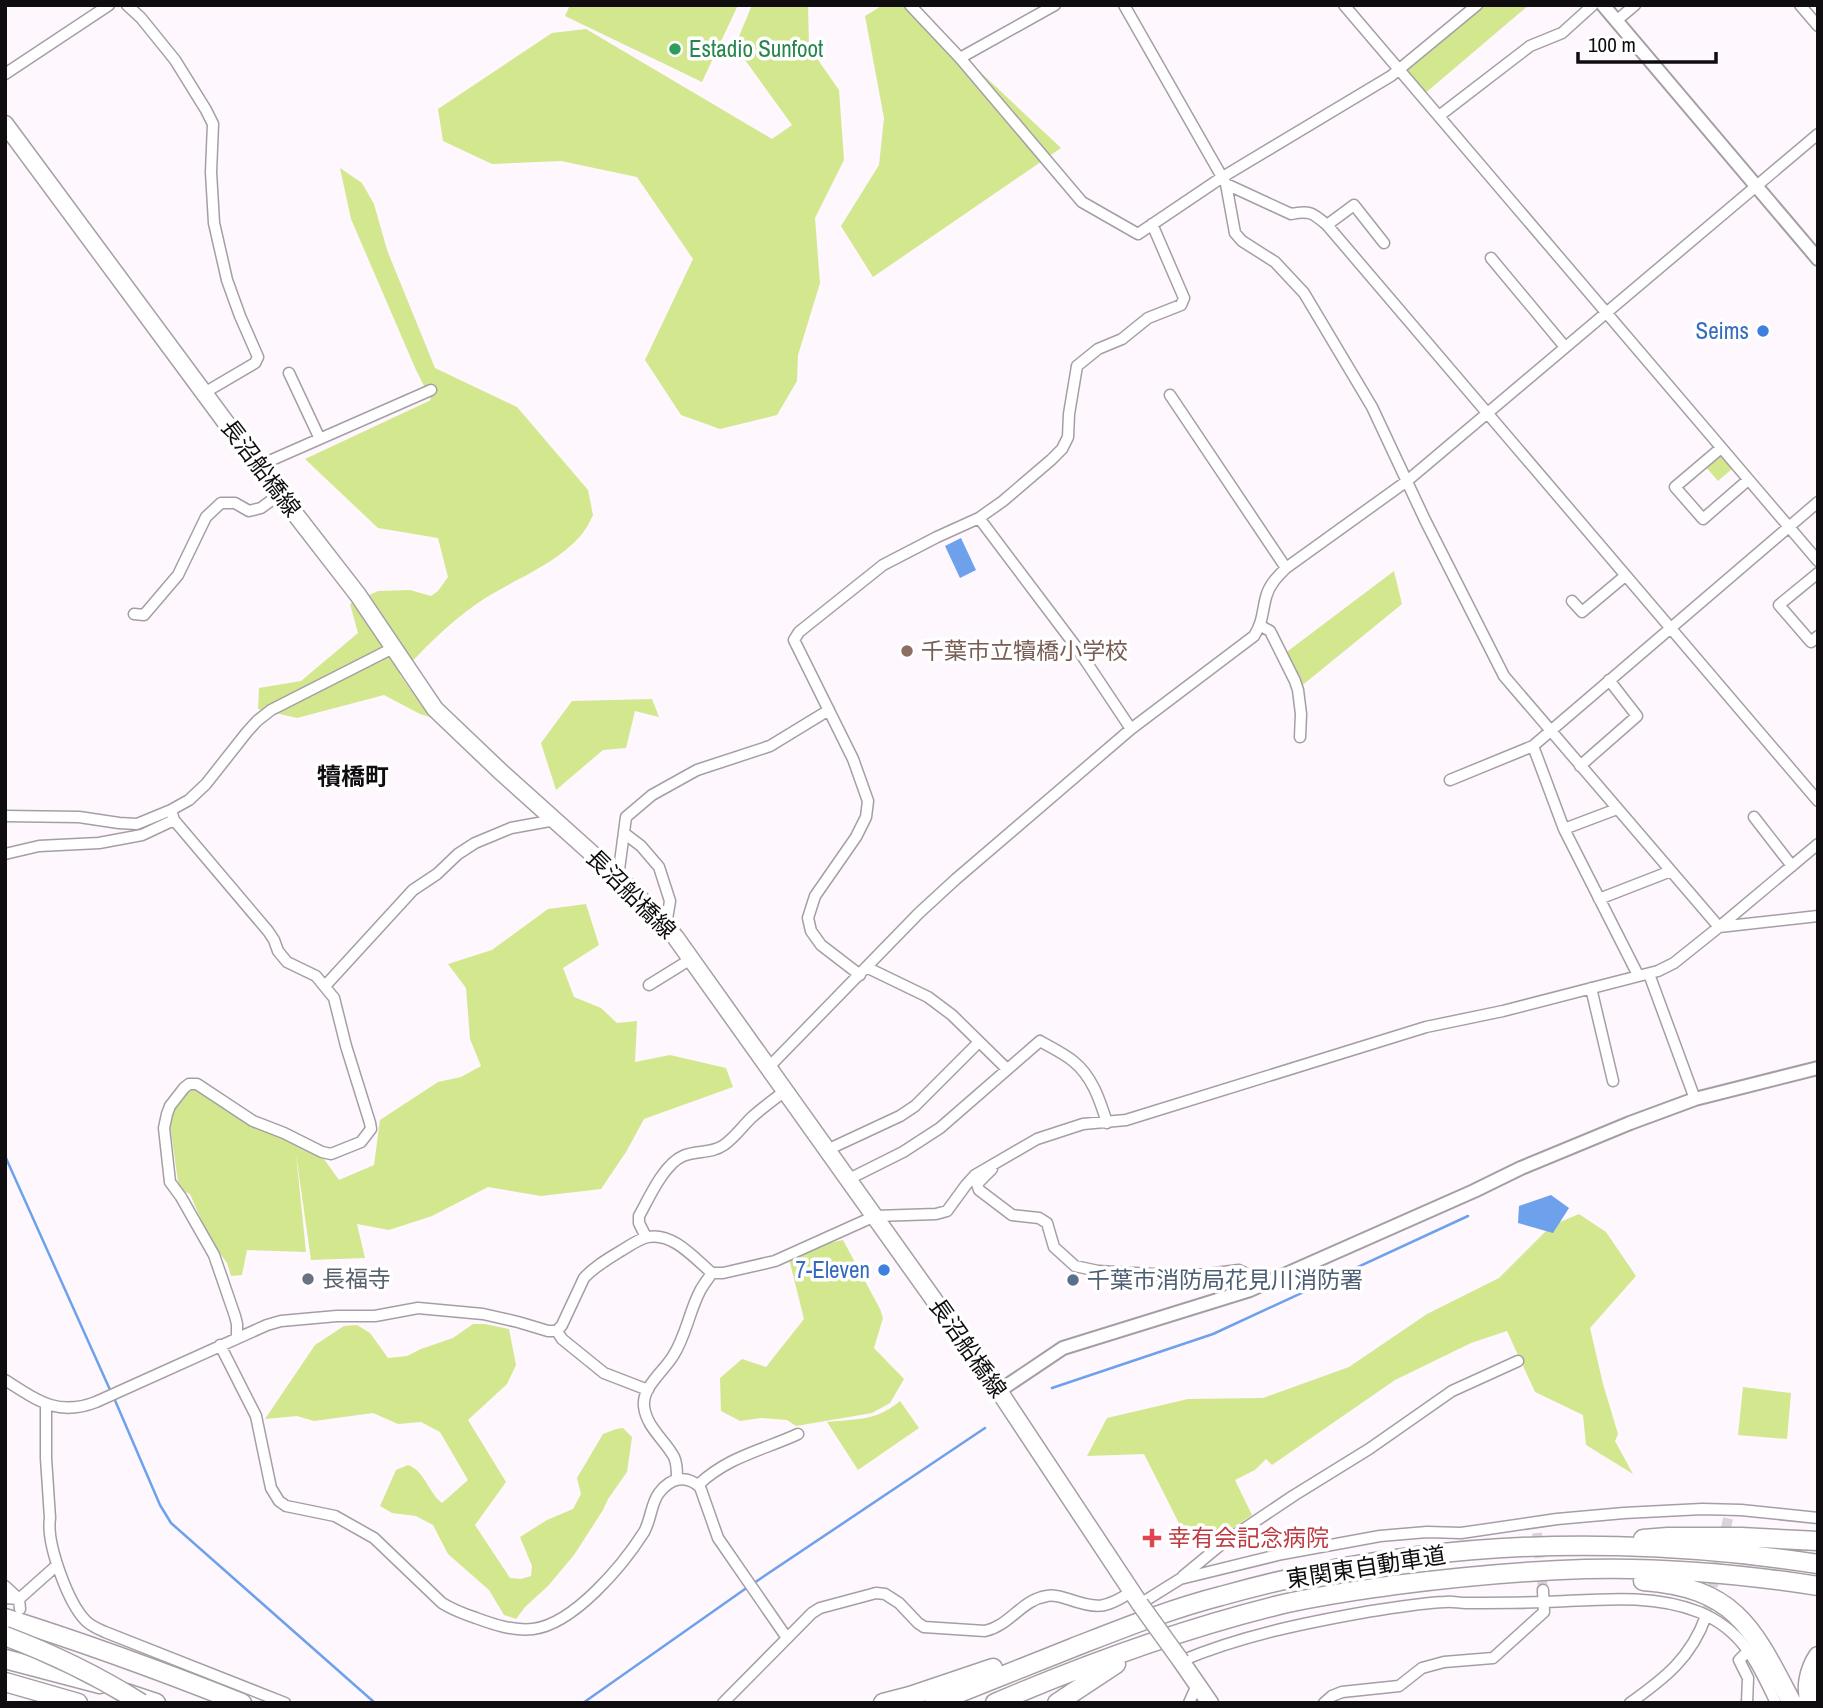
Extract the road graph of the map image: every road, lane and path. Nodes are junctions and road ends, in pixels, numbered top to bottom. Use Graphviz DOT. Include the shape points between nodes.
graph roads {
  1 [pos="109,5"];
  2 [pos="127,5"];
  3 [pos="910,5"];
  4 [pos="1055,5"];
  5 [pos="1124,5"];
  6 [pos="1343,5"];
  7 [pos="1477,5"];
  8 [pos="1593,5"];
  9 [pos="1602,5"];
  10 [pos="1635,5"];
  11 [pos="1800,5"];
  12 [pos="1616,21"];
  13 [pos="1818,26"];
  14 [pos="960,58"];
  15 [pos="1399,70"];
  16 [pos="5,74"];
  17 [pos="1439,116"];
  18 [pos="5,124"];
  19 [pos="1818,134"];
  20 [pos="1224,181"];
  21 [pos="1755,186"];
  22 [pos="1152,224"];
  23 [pos="1327,225"];
  24 [pos="1384,243"];
  25 [pos="1491,258"];
  26 [pos="1818,259"];
  27 [pos="1606,313"];
  28 [pos="1565,347"];
  29 [pos="289,373"];
  30 [pos="431,390"];
  31 [pos="204,393"];
  32 [pos="1170,395"];
  33 [pos="1486,413"];
  34 [pos="320,438"];
  35 [pos="1721,448"];
  36 [pos="258,466"];
  37 [pos="1748,480"];
  38 [pos="1406,481"];
  39 [pos="281,494"];
  40 [pos="1818,502"];
  41 [pos="979,517"];
  42 [pos="1789,527"];
  43 [pos="1818,561"];
  44 [pos="1286,568"];
  45 [pos="1818,573"];
  46 [pos="1626,576"];
  47 [pos="1572,601"];
  48 [pos="134,614"];
  49 [pos="1261,626"];
  50 [pos="1670,628"];
  51 [pos="1818,636"];
  52 [pos="393,648"];
  53 [pos="1609,680"];
  54 [pos="828,710"];
  55 [pos="1131,729"];
  56 [pos="1551,730"];
  57 [pos="1300,737"];
  58 [pos="1533,746"];
  59 [pos="1580,766"];
  60 [pos="1450,780"];
  61 [pos="1818,801"];
  62 [pos="1617,808"];
  63 [pos="172,815"];
  64 [pos="5,816"];
  65 [pos="1754,817"];
  66 [pos="555,820"];
  67 [pos="1564,829"];
  68 [pos="624,833"];
  69 [pos="1818,844"];
  70 [pos="5,854"];
  71 [pos="1792,866"];
  72 [pos="1671,871"];
  73 [pos="618,877"];
  74 [pos="1599,898"];
  75 [pos="1818,916"];
  76 [pos="666,926"];
  77 [pos="1719,927"];
  78 [pos="691,959"];
  79 [pos="864,971"];
  80 [pos="1643,974"];
  81 [pos="649,985"];
  82 [pos="325,986"];
  83 [pos="1591,988"];
  84 [pos="979,1042"];
  85 [pos="768,1068"];
  86 [pos="1818,1068"];
  87 [pos="1007,1069"];
  88 [pos="1613,1081"];
  89 [pos="785,1091"];
  90 [pos="1695,1099"];
  91 [pos="1107,1122"];
  92 [pos="827,1150"];
  93 [pos="1002,1160"];
  94 [pos="849,1179"];
  95 [pos="875,1216"];
  96 [pos="646,1237"];
  97 [pos="712,1273"];
  98 [pos="1250,1290"];
  99 [pos="556,1331"];
  100 [pos="237,1338"];
  101 [pos="220,1345"];
  102 [pos="1518,1361"];
  103 [pos="5,1380"];
  104 [pos="648,1390"];
  105 [pos="999,1391"];
  106 [pos="46,1405"];
  107 [pos="798,1434"];
  108 [pos="677,1478"];
  109 [pos="698,1485"];
  110 [pos="1818,1518"];
  111 [pos="1818,1541"];
  112 [pos="1559,1546"];
  113 [pos="1818,1564"];
  114 [pos="56,1566"];
  115 [pos="1180,1579"];
  116 [pos="1419,1582"];
  117 [pos="5,1586"];
  118 [pos="1818,1586"];
  119 [pos="1543,1590"];
  120 [pos="5,1598"];
  121 [pos="1135,1598"];
  122 [pos="1543,1602"];
  123 [pos="15,1609"];
  124 [pos="1706,1616"];
  125 [pos="1130,1625"];
  126 [pos="5,1636"];
  127 [pos="788,1638"];
  128 [pos="1145,1644"];
  129 [pos="1749,1650"];
  130 [pos="1818,1656"];
  131 [pos="5,1659"];
  132 [pos="1181,1661"];
  133 [pos="5,1682"];
  134 [pos="1197,1685"];
  135 [pos="78,1703"];
  136 [pos="141,1703"];
  137 [pos="156,1703"];
  138 [pos="242,1703"];
  139 [pos="285,1703"];
  140 [pos="723,1703"];
  141 [pos="883,1703"];
  142 [pos="934,1703"];
  143 [pos="995,1703"];
  144 [pos="1057,1703"];
  145 [pos="1189,1703"];
  146 [pos="1210,1703"];
  147 [pos="1324,1703"];
  148 [pos="1630,1703"];
  149 [pos="1747,1703"];
  150 [pos="1776,1703"];
  151 [pos="1792,1703"];
  152 [pos="1810,1703"];
  1 -- 16 [label="street"];
  2 -- 31 [label="street" via="175,60 213,124 214,223 228,280 258,356 255,363"];
  3 -- 14 [label="street"];
  4 -- 14 [label="street"];
  5 -- 20 [label="street"];
  6 -- 15 [label="street"];
  7 -- 15 [label="street"];
  8 -- 17 [label="street" via="1562,33 1530,46"];
  9 -- 12 [label="street"];
  10 -- 12 [label="street"];
  11 -- 13 [label="street"];
  12 -- 21 [label="street"];
  14 -- 22 [label="street" via="1082,202 1138,234"];
  15 -- 17 [label="street"];
  15 -- 20 [label="street"];
  17 -- 27 [label="street"];
  18 -- 31 [label="main road, 長沼船橋線"];
  19 -- 21 [label="street"];
  20 -- 22 [label="street"];
  20 -- 23 [label="street" via="1291,214 1310,212"];
  20 -- 38 [label="street" via="1235,233 1275,262 1304,293 1372,407"];
  21 -- 26 [label="street"];
  21 -- 27 [label="street"];
  22 -- 41 [label="street" via="1184,298 1181,305 1148,318 1077,366 1069,437 1062,449"];
  23 -- 24 [label="street" via="1354,205"];
  23 -- 33 [label="street"];
  25 -- 28 [label="street"];
  27 -- 28 [label="street"];
  27 -- 35 [label="street"];
  28 -- 33 [label="street"];
  29 -- 34 [label="street"];
  30 -- 34 [label="street"];
  31 -- 36 [label="main road, 長沼船橋線"];
  32 -- 44 [label="street"];
  33 -- 38 [label="street"];
  33 -- 46 [label="street"];
  34 -- 36 [label="street"];
  35 -- 37 [label="street"];
  35 -- 37 [label="street" via="1675,486 1703,519"];
  36 -- 39 [label="main road, 長沼船橋線"];
  37 -- 42 [label="street"];
  38 -- 44 [label="street"];
  38 -- 56 [label="street" via="1504,676"];
  39 -- 48 [label="street" via="249,511 235,503 221,503 206,517 178,575 144,615"];
  39 -- 52 [label="main road, 長沼船橋線"];
  40 -- 42 [label="street"];
  41 -- 54 [label="street" via="883,565 799,632 794,640"];
  41 -- 55 [label="street"];
  42 -- 43 [label="street"];
  42 -- 50 [label="street"];
  44 -- 49 [label="street" via="1266,594"];
  45 -- 51 [label="street" via="1779,605 1811,642"];
  46 -- 47 [label="street" via="1582,612"];
  46 -- 50 [label="street"];
  49 -- 55 [label="street"];
  49 -- 57 [label="street" via="1270,631 1295,681"];
  50 -- 53 [label="street"];
  50 -- 61 [label="street"];
  52 -- 63 [label="street" via="271,710"];
  52 -- 66 [label="main road, 長沼船橋線" via="435,709"];
  53 -- 56 [label="street"];
  53 -- 59 [label="street" via="1637,716"];
  54 -- 68 [label="street" via="770,746 697,770 652,795 626,817"];
  54 -- 79 [label="street" via="868,800 856,837 814,896 808,918 821,945"];
  55 -- 79 [label="street" via="956,879"];
  56 -- 58 [label="street"];
  56 -- 59 [label="street"];
  58 -- 60 [label="street"];
  58 -- 67 [label="street"];
  59 -- 62 [label="street"];
  62 -- 67 [label="street"];
  62 -- 72 [label="street"];
  63 -- 64 [label="street" via="137,824"];
  63 -- 70 [label="street" via="142,835"];
  63 -- 82 [label="street" via="268,930 286,961 316,976"];
  65 -- 71 [label="street"];
  66 -- 73 [label="main road, 長沼船橋線"];
  66 -- 82 [label="street" via="511,828 458,854 413,890"];
  67 -- 74 [label="street"];
  68 -- 73 [label="street"];
  68 -- 76 [label="street" via="659,867 670,901"];
  69 -- 71 [label="street"];
  71 -- 77 [label="street"];
  72 -- 74 [label="street"];
  72 -- 77 [label="street"];
  73 -- 76 [label="main road, 長沼船橋線"];
  74 -- 80 [label="street"];
  75 -- 77 [label="street"];
  76 -- 78 [label="main road, 長沼船橋線"];
  77 -- 80 [label="street" via="1674,963"];
  78 -- 81 [label="street"];
  78 -- 85 [label="main road, 長沼船橋線"];
  79 -- 84 [label="street" via="928,997"];
  79 -- 85 [label="street"];
  80 -- 83 [label="street"];
  80 -- 90 [label="street"];
  82 -- 100 [label="street" via="337,1006 370,1123 362,1142 331,1154 322,1152 253,1121 197,1084 184,1088 167,1114 164,1128 170,1182 214,1255 235,1316"];
  83 -- 88 [label="street"];
  83 -- 91 [label="street" via="1426,1027 1137,1117"];
  84 -- 87 [label="street"];
  84 -- 92 [label="street" via="915,1106"];
  85 -- 89 [label="main road, 長沼船橋線"];
  86 -- 90 [label="street"];
  87 -- 91 [label="street" via="1040,1041 1081,1069"];
  87 -- 94 [label="street" via="940,1128"];
  89 -- 92 [label="main road, 長沼船橋線"];
  89 -- 96 [label="street" via="726,1143 685,1155 666,1170 639,1216"];
  90 -- 98 [label="street" via="1521,1168"];
  91 -- 93 [label="street" via="1060,1131"];
  92 -- 94 [label="main road, 長沼船橋線"];
  93 -- 95 [label="street" via="975,1175 947,1211"];
  93 -- 98 [label="street" via="977,1184 979,1190 1012,1216 1047,1223 1054,1247 1075,1266 1189,1276 1239,1270 1245,1273"];
  94 -- 95 [label="main road, 長沼船橋線"];
  95 -- 97 [label="street" via="775,1261"];
  95 -- 105 [label="main road, 長沼船橋線"];
  96 -- 97 [label="street" via="675,1243"];
  96 -- 99 [label="street" via="589,1272"];
  97 -- 104 [label="street" via="700,1290 681,1343"];
  98 -- 105 [label="street" via="1063,1348"];
  99 -- 100 [label="street" via="483,1314 418,1308 375,1316 281,1321"];
  99 -- 104 [label="street" via="604,1373"];
  100 -- 101 [label="street"];
  101 -- 106 [label="street" via="84,1406 62,1409"];
  101 -- 108 [label="street" via="256,1416 271,1488 279,1501 348,1522 382,1545 450,1609 503,1628 543,1627 584,1601 622,1563 645,1530 660,1492"];
  102 -- 115 [label="street" via="1452,1391 1223,1543"];
  103 -- 106 [label="street"];
  104 -- 108 [label="street" via="646,1415 674,1458"];
  105 -- 121 [label="main road, 長沼船橋線"];
  106 -- 114 [label="street" via="49,1525"];
  107 -- 109 [label="street" via="738,1457"];
  108 -- 109 [label="street"];
  109 -- 127 [label="street" via="718,1538"];
  110 -- 115 [label="street" via="1702,1509 1557,1519 1537,1528 1427,1532 1341,1542"];
  111 -- 112 [label="highway" via="1668,1537"];
  112 -- 113 [label="highway, 東関東自動車道" via="1712,1552"];
  112 -- 125 [label="highway, 東関東自動車道" via="1418,1556 1331,1570 1220,1596"];
  114 -- 123 [label="street"];
  114 -- 139 [label="street" via="79,1614 89,1624"];
  115 -- 121 [label="street"];
  116 -- 118 [label="highway, 東関東自動車道" via="1587,1569 1769,1578"];
  116 -- 128 [label="highway, 東関東自動車道" via="1278,1605"];
  116 -- 151 [label="highway" via="1618,1579 1698,1591 1745,1623"];
  117 -- 123 [label="street"];
  119 -- 122 [label="street"];
  120 -- 123 [label="street"];
  121 -- 127 [label="street" via="1095,1607 1049,1595 1027,1603 1007,1622 985,1631 925,1627 899,1602 876,1593 820,1608"];
  121 -- 132 [label="main road, 長沼船橋線, bridge"];
  122 -- 124 [label="street" via="1645,1600"];
  122 -- 132 [label="street" via="1446,1602 1383,1609 1275,1631"];
  122 -- 147 [label="street" via="1544,1612 1493,1658 1444,1662 1422,1668 1399,1686 1342,1692"];
  123 -- 138 [label="highway" via="50,1632"];
  124 -- 129 [label="street"];
  124 -- 148 [label="street" via="1694,1644 1672,1671"];
  125 -- 141 [label="highway"];
  125 -- 142 [label="highway, 東関東自動車道"];
  126 -- 136 [label="highway, bridge" via="72,1663"];
  127 -- 140 [label="street"];
  128 -- 143 [label="highway, 東関東自動車道"];
  128 -- 144 [label="highway"];
  129 -- 149 [label="street" via="1739,1660 1748,1678"];
  129 -- 150 [label="street"];
  130 -- 152 [label="highway" via="1808,1680"];
  131 -- 137 [label="highway"];
  132 -- 134 [label="main road, 長沼船橋線"];
  133 -- 135 [label="highway"];
  134 -- 145 [label="street"];
  134 -- 146 [label="main road, 長沼船橋線"];
}
